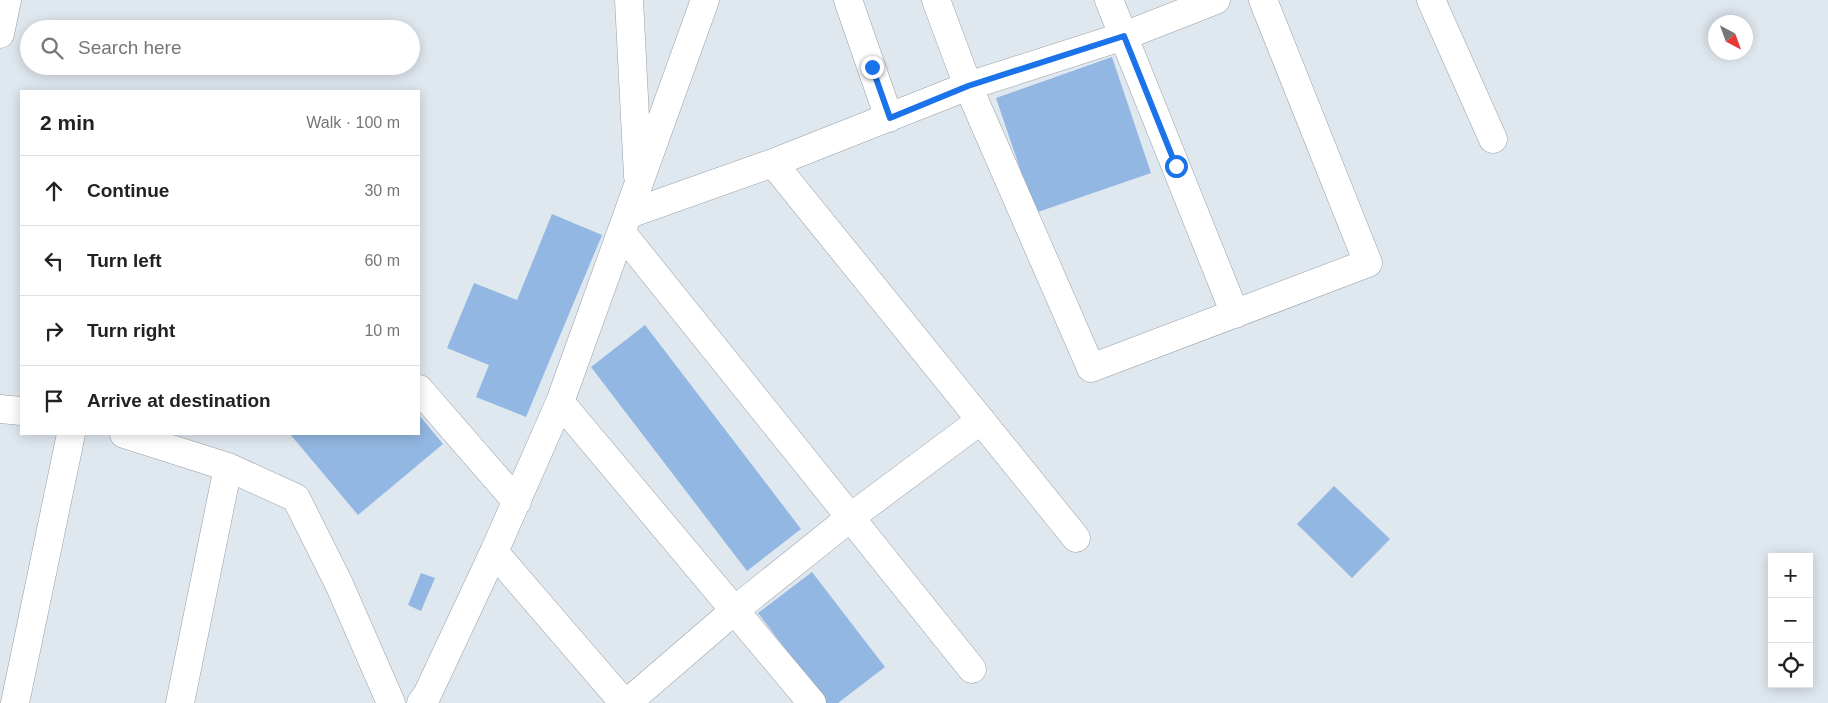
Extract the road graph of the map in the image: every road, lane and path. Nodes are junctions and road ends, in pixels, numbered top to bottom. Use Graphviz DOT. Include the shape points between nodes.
graph roads {
  1 [pos="7,0"];
  2 [pos="629,0"];
  3 [pos="705,0"];
  4 [pos="848,0"];
  5 [pos="936,0"];
  6 [pos="1109,0"];
  7 [pos="1216,0"];
  8 [pos="1263,0"];
  9 [pos="1431,0"];
  10 [pos="0,34"];
  11 [pos="1124,36"];
  12 [pos="968,86"];
  13 [pos="890,118"];
  14 [pos="1493,139"];
  15 [pos="773,163"];
  16 [pos="638,188"];
  17 [pos="626,224"];
  18 [pos="1235,314"];
  19 [pos="420,390"];
  20 [pos="560,402"];
  21 [pos="0,409"];
  22 [pos="20,411"];
  23 [pos="980,420"];
  24 [pos="71,435"];
  25 [pos="127,435"];
  26 [pos="228,467"];
  27 [pos="516,502"];
  28 [pos="851,518"];
  29 [pos="1076,538"];
  30 [pos="494,552"];
  31 [pos="735,610"];
  32 [pos="972,668"];
  33 [pos="427,700"];
  34 [pos="15,703"];
  35 [pos="180,703"];
  36 [pos="391,703"];
  37 [pos="626,703"];
  38 [pos="812,703"];
  1 -- 10 [label="street"];
  2 -- 16 [label="street"];
  3 -- 16 [label="street"];
  4 -- 13 [label="street"];
  5 -- 12 [label="street"];
  6 -- 11 [label="street"];
  7 -- 11 [label="street"];
  8 -- 18 [label="street" via="1368,263"];
  9 -- 14 [label="street"];
  11 -- 12 [label="street"];
  11 -- 18 [label="street"];
  12 -- 13 [label="street"];
  12 -- 18 [label="street" via="1091,368"];
  13 -- 15 [label="street"];
  15 -- 17 [label="street"];
  15 -- 23 [label="street"];
  16 -- 17 [label="street"];
  17 -- 20 [label="street"];
  17 -- 28 [label="street"];
  19 -- 27 [label="street"];
  20 -- 27 [label="street"];
  20 -- 31 [label="street"];
  21 -- 22 [label="street"];
  23 -- 28 [label="street"];
  23 -- 29 [label="street"];
  24 -- 34 [label="street"];
  25 -- 26 [label="street"];
  26 -- 35 [label="street"];
  26 -- 36 [label="street" via="296,498 339,584"];
  27 -- 30 [label="street"];
  28 -- 31 [label="street"];
  28 -- 32 [label="street"];
  30 -- 33 [label="street"];
  30 -- 37 [label="street"];
  31 -- 37 [label="street"];
  31 -- 38 [label="street"];
}
